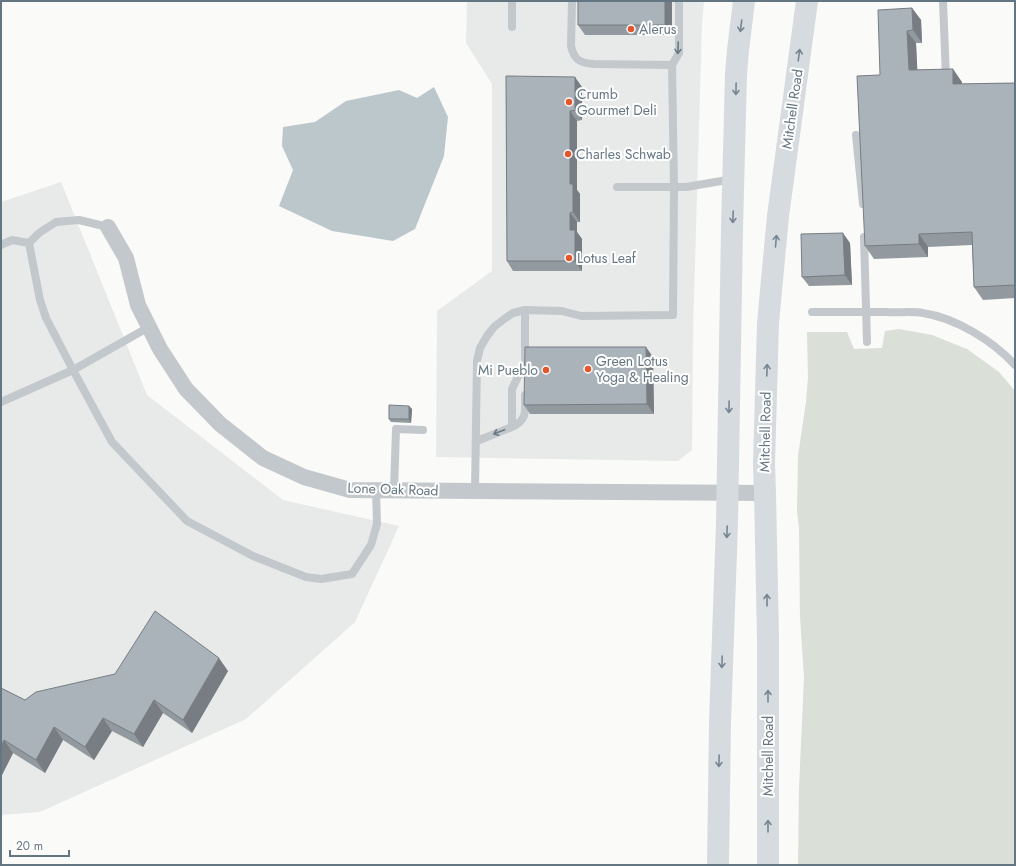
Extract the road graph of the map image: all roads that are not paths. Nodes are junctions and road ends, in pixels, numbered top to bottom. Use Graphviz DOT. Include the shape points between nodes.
graph roads {
  1 [pos="512,1"];
  2 [pos="572,1"];
  3 [pos="679,1"];
  4 [pos="744,1"];
  5 [pos="807,1"];
  6 [pos="943,1"];
  7 [pos="512,27"];
  8 [pos="672,65"];
  9 [pos="946,82"];
  10 [pos="856,135"];
  11 [pos="734,178"];
  12 [pos="617,187"];
  13 [pos="674,187"];
  14 [pos="864,214"];
  15 [pos="108,227"];
  16 [pos="864,229"];
  17 [pos="29,243"];
  18 [pos="1,245"];
  19 [pos="525,310"];
  20 [pos="812,312"];
  21 [pos="866,312"];
  22 [pos="149,328"];
  23 [pos="867,342"];
  24 [pos="525,362"];
  25 [pos="1015,365"];
  26 [pos="72,370"];
  27 [pos="1,402"];
  28 [pos="512,427"];
  29 [pos="423,430"];
  30 [pos="477,441"];
  31 [pos="376,491"];
  32 [pos="394,491"];
  33 [pos="475,491"];
  34 [pos="727,493"];
  35 [pos="765,493"];
  36 [pos="718,865"];
  37 [pos="768,865"];
  1 -- 7 [label="lane"];
  2 -- 8 [label="lane" via="571,46 575,58 586,64"];
  3 -- 8 [label="lane, one-way" via="679,53"];
  4 -- 11 [label="main road, one-way" via="736,74"];
  35 -- 5 [label="main road, Mitchell Road, one-way" via="768,322 778,216"];
  6 -- 9 [label="lane"];
  8 -- 13 [label="lane"];
  10 -- 14 [label="lane"];
  11 -- 13 [label="lane"];
  11 -- 34 [label="main road, one-way"];
  12 -- 13 [label="lane"];
  13 -- 19 [label="lane" via="673,315 581,316 562,311"];
  15 -- 17 [label="lane" via="79,220 56,222"];
  15 -- 22 [label="street, Lone Oak Road" via="126,258 138,305"];
  16 -- 21 [label="lane"];
  17 -- 18 [label="lane" via="12,240"];
  17 -- 26 [label="lane" via="46,318"];
  19 -- 24 [label="lane"];
  19 -- 30 [label="lane" via="514,313 494,327 480,348 477,361"];
  20 -- 21 [label="lane"];
  21 -- 23 [label="lane"];
  21 -- 25 [label="lane" via="922,313 950,320 992,344"];
  22 -- 26 [label="lane"];
  22 -- 31 [label="street, Lone Oak Road" via="186,389 220,424 263,458 304,476 350,490"];
  24 -- 28 [label="lane" via="512,389"];
  24 -- 28 [label="lane" via="525,415"];
  26 -- 27 [label="lane"];
  26 -- 31 [label="lane" via="112,442 187,521 266,562 306,577 320,579 352,574 371,546 377,524"];
  28 -- 30 [label="lane, one-way"];
  29 -- 32 [label="lane" via="396,429"];
  30 -- 33 [label="lane"];
  31 -- 32 [label="street, Lone Oak Road"];
  32 -- 33 [label="street, Lone Oak Road"];
  33 -- 34 [label="street, Lone Oak Road"];
  34 -- 35 [label="street, Lone Oak Road"];
  34 -- 36 [label="main road, one-way"];
  37 -- 35 [label="main road, Mitchell Road, one-way"];
}
